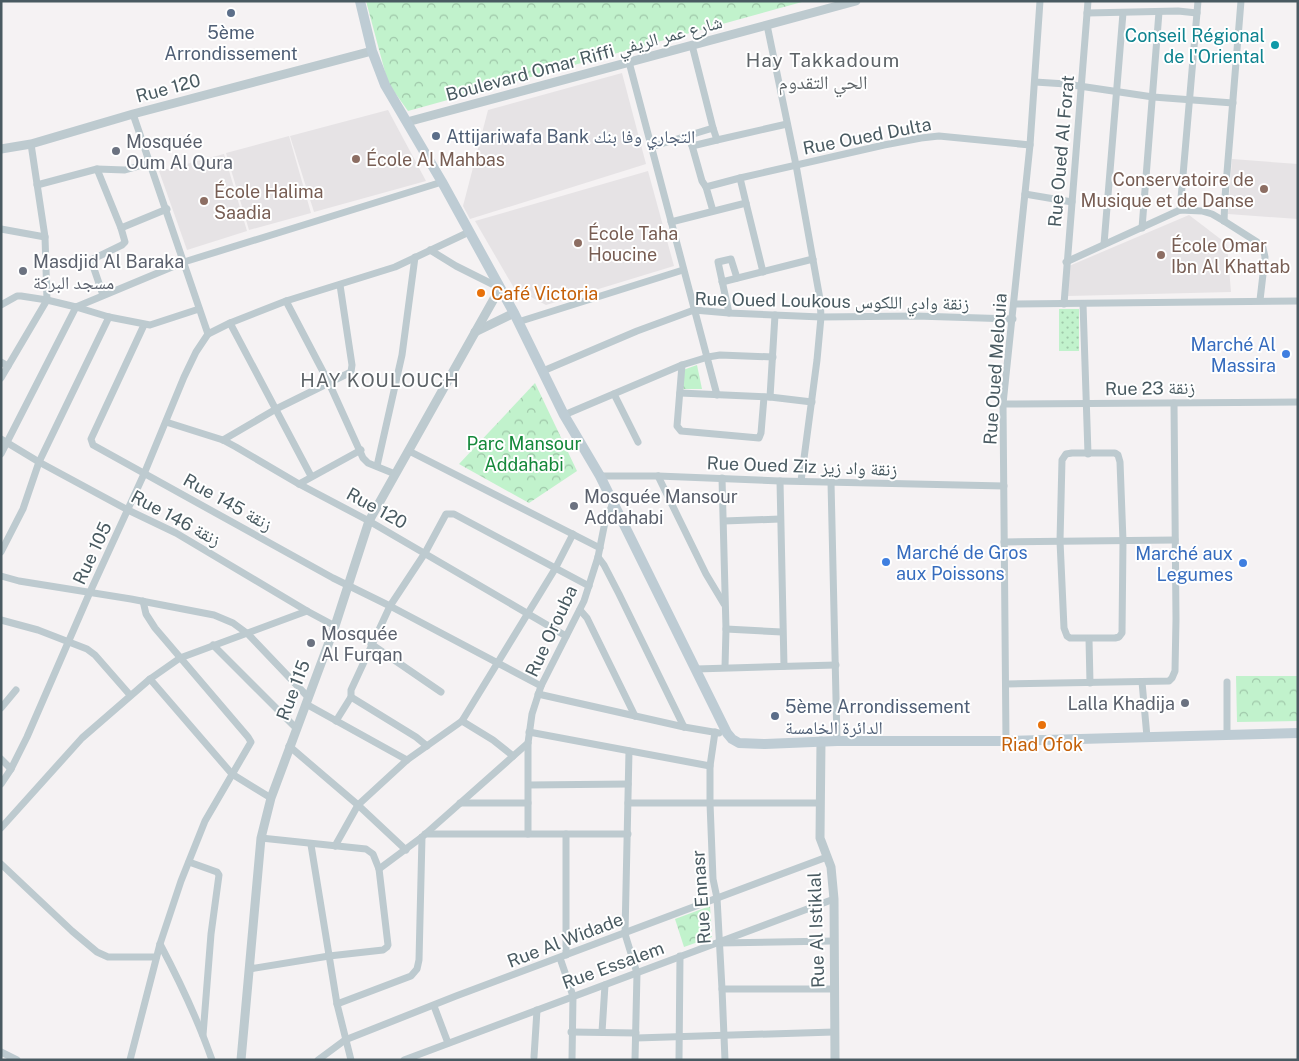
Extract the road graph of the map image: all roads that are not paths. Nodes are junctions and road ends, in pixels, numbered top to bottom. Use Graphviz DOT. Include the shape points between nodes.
graph roads {
  1 [pos="360,1"];
  2 [pos="856,1"];
  3 [pos="1040,1"];
  4 [pos="1088,1"];
  5 [pos="1198,1"];
  6 [pos="1241,1"];
  7 [pos="1159,12"];
  8 [pos="1087,13"];
  9 [pos="1123,13"];
  10 [pos="1197,13"];
  11 [pos="767,26"];
  12 [pos="692,45"];
  13 [pos="372,51"];
  14 [pos="628,62"];
  15 [pos="1035,82"];
  16 [pos="1082,87"];
  17 [pos="1116,92"];
  18 [pos="1153,96"];
  19 [pos="1189,100"];
  20 [pos="1233,103"];
  21 [pos="133,114"];
  22 [pos="408,122"];
  23 [pos="787,124"];
  24 [pos="713,128"];
  25 [pos="690,135"];
  26 [pos="717,140"];
  27 [pos="31,144"];
  28 [pos="1030,145"];
  29 [pos="692,146"];
  30 [pos="651,147"];
  31 [pos="1,149"];
  32 [pos="150,163"];
  33 [pos="796,165"];
  34 [pos="97,169"];
  35 [pos="740,178"];
  36 [pos="442,182"];
  37 [pos="37,185"];
  38 [pos="706,187"];
  39 [pos="1025,194"];
  40 [pos="1072,202"];
  41 [pos="746,203"];
  42 [pos="166,209"];
  43 [pos="713,210"];
  44 [pos="1180,210"];
  45 [pos="1224,221"];
  46 [pos="671,222"];
  47 [pos="121,228"];
  48 [pos="1142,228"];
  49 [pos="1,229"];
  50 [pos="469,232"];
  51 [pos="45,236"];
  52 [pos="1104,244"];
  53 [pos="430,250"];
  54 [pos="416,257"];
  55 [pos="813,259"];
  56 [pos="184,262"];
  57 [pos="1066,262"];
  58 [pos="683,270"];
  59 [pos="763,272"];
  60 [pos="737,278"];
  61 [pos="722,282"];
  62 [pos="340,285"];
  63 [pos="500,288"];
  64 [pos="103,295"];
  65 [pos="47,300"];
  66 [pos="1260,300"];
  67 [pos="1298,301"];
  68 [pos="286,302"];
  69 [pos="1014,304"];
  70 [pos="1064,304"];
  71 [pos="1083,304"];
  72 [pos="1,305"];
  73 [pos="76,307"];
  74 [pos="199,309"];
  75 [pos="694,310"];
  76 [pos="728,313"];
  77 [pos="775,315"];
  78 [pos="109,317"];
  79 [pos="516,317"];
  80 [pos="821,317"];
  81 [pos="1012,319"];
  82 [pos="230,323"];
  83 [pos="144,324"];
  84 [pos="475,332"];
  85 [pos="208,334"];
  86 [pos="708,356"];
  87 [pos="773,357"];
  88 [pos="4,364"];
  89 [pos="682,366"];
  90 [pos="543,371"];
  91 [pos="1,378"];
  92 [pos="329,383"];
  93 [pos="680,393"];
  94 [pos="614,394"];
  95 [pos="717,395"];
  96 [pos="767,397"];
  97 [pos="812,402"];
  98 [pos="1298,402"];
  99 [pos="1174,403"];
  100 [pos="1003,404"];
  101 [pos="1086,404"];
  102 [pos="276,410"];
  103 [pos="564,415"];
  104 [pos="166,422"];
  105 [pos="223,440"];
  106 [pos="4,441"];
  107 [pos="638,442"];
  108 [pos="360,450"];
  109 [pos="409,451"];
  110 [pos="1,454"];
  111 [pos="1088,454"];
  112 [pos="39,462"];
  113 [pos="377,466"];
  114 [pos="144,474"];
  115 [pos="395,474"];
  116 [pos="312,476"];
  117 [pos="600,476"];
  118 [pos="658,476"];
  119 [pos="722,478"];
  120 [pos="780,481"];
  121 [pos="801,481"];
  122 [pos="830,482"];
  123 [pos="299,484"];
  124 [pos="1004,486"];
  125 [pos="613,503"];
  126 [pos="128,510"];
  127 [pos="780,519"];
  128 [pos="369,521"];
  129 [pos="724,521"];
  130 [pos="573,534"];
  131 [pos="1060,540"];
  132 [pos="1123,540"];
  133 [pos="1175,540"];
  134 [pos="1004,542"];
  135 [pos="600,548"];
  136 [pos="1,552"];
  137 [pos="425,554"];
  138 [pos="598,557"];
  139 [pos="555,569"];
  140 [pos="1,576"];
  141 [pos="348,585"];
  142 [pos="589,586"];
  143 [pos="90,592"];
  144 [pos="143,601"];
  145 [pos="725,604"];
  146 [pos="390,606"];
  147 [pos="580,610"];
  148 [pos="307,611"];
  149 [pos="526,614"];
  150 [pos="1,620"];
  151 [pos="335,626"];
  152 [pos="726,629"];
  153 [pos="782,632"];
  154 [pos="248,634"];
  155 [pos="566,636"];
  156 [pos="1089,639"];
  157 [pos="69,642"];
  158 [pos="371,644"];
  159 [pos="213,645"];
  160 [pos="180,658"];
  161 [pos="498,662"];
  162 [pos="836,665"];
  163 [pos="784,666"];
  164 [pos="725,667"];
  165 [pos="696,669"];
  166 [pos="150,679"];
  167 [pos="1142,682"];
  168 [pos="1226,682"];
  169 [pos="1090,683"];
  170 [pos="1006,684"];
  171 [pos="541,686"];
  172 [pos="16,690"];
  173 [pos="441,692"];
  174 [pos="538,694"];
  175 [pos="130,695"];
  176 [pos="351,697"];
  177 [pos="307,701"];
  178 [pos="1,708"];
  179 [pos="635,716"];
  180 [pos="336,721"];
  181 [pos="462,721"];
  182 [pos="684,726"];
  183 [pos="296,728"];
  184 [pos="529,732"];
  185 [pos="715,732"];
  186 [pos="727,733"];
  187 [pos="1298,733"];
  188 [pos="1227,735"];
  189 [pos="1147,737"];
  190 [pos="821,741"];
  191 [pos="837,741"];
  192 [pos="1006,741"];
  193 [pos="528,743"];
  194 [pos="289,746"];
  195 [pos="427,746"];
  196 [pos="629,751"];
  197 [pos="513,756"];
  198 [pos="1,759"];
  199 [pos="407,760"];
  200 [pos="710,766"];
  201 [pos="11,769"];
  202 [pos="232,774"];
  203 [pos="1,784"];
  204 [pos="628,784"];
  205 [pos="529,785"];
  206 [pos="271,798"];
  207 [pos="460,803"];
  208 [pos="528,803"];
  209 [pos="628,803"];
  210 [pos="710,803"];
  211 [pos="820,803"];
  212 [pos="358,805"];
  213 [pos="1,828"];
  214 [pos="528,834"];
  215 [pos="566,834"];
  216 [pos="628,834"];
  217 [pos="423,836"];
  218 [pos="261,838"];
  219 [pos="311,845"];
  220 [pos="335,846"];
  221 [pos="406,850"];
  222 [pos="827,857"];
  223 [pos="189,862"];
  224 [pos="1,864"];
  225 [pos="379,869"];
  226 [pos="717,898"];
  227 [pos="834,899"];
  228 [pos="625,934"];
  229 [pos="833,941"];
  230 [pos="719,942"];
  231 [pos="160,944"];
  232 [pos="329,956"];
  233 [pos="680,956"];
  234 [pos="156,957"];
  235 [pos="563,957"];
  236 [pos="249,969"];
  237 [pos="638,973"];
  238 [pos="605,986"];
  239 [pos="722,989"];
  240 [pos="834,989"];
  241 [pos="573,996"];
  242 [pos="337,1004"];
  243 [pos="434,1006"];
  244 [pos="537,1010"];
  245 [pos="571,1032"];
  246 [pos="602,1032"];
  247 [pos="834,1032"];
  248 [pos="203,1035"];
  249 [pos="636,1036"];
  250 [pos="680,1036"];
  251 [pos="724,1036"];
  252 [pos="345,1040"];
  253 [pos="448,1044"];
  254 [pos="1,1052"];
  255 [pos="534,1057"];
  256 [pos="16,1059"];
  257 [pos="130,1060"];
  258 [pos="212,1060"];
  259 [pos="241,1060"];
  260 [pos="318,1060"];
  261 [pos="351,1060"];
  262 [pos="404,1060"];
  263 [pos="572,1060"];
  264 [pos="636,1060"];
  265 [pos="679,1060"];
  266 [pos="725,1060"];
  267 [pos="835,1060"];
  1 -- 13 [label="main road"];
  2 -- 11 [label="street, Boulevard Omar Riffi شارع عمر الريفي"];
  3 -- 15 [label="street, Rue Oued Melouia"];
  4 -- 8 [label="street, Rue Oued Al Forat"];
  5 -- 10 [label="street"];
  6 -- 20 [label="street"];
  7 -- 9 [label="street"];
  7 -- 10 [label="street"];
  7 -- 18 [label="street"];
  8 -- 9 [label="street"];
  8 -- 16 [label="street, Rue Oued Al Forat"];
  9 -- 17 [label="street"];
  10 -- 19 [label="street"];
  11 -- 12 [label="street, Boulevard Omar Riffi شارع عمر الريفي"];
  11 -- 23 [label="street"];
  12 -- 14 [label="street, Boulevard Omar Riffi شارع عمر الريفي"];
  12 -- 24 [label="street"];
  13 -- 21 [label="street, Rue 120"];
  13 -- 22 [label="main road" via="386,85"];
  14 -- 22 [label="street, Boulevard Omar Riffi شارع عمر الريفي"];
  14 -- 30 [label="street"];
  15 -- 16 [label="street"];
  15 -- 28 [label="street, Rue Oued Melouia"];
  16 -- 17 [label="street"];
  16 -- 40 [label="street, Rue Oued Al Forat"];
  17 -- 18 [label="street"];
  17 -- 52 [label="street"];
  18 -- 19 [label="street"];
  18 -- 48 [label="street"];
  19 -- 20 [label="street"];
  19 -- 44 [label="street"];
  20 -- 45 [label="street"];
  21 -- 27 [label="street, Rue 120"];
  21 -- 32 [label="street"];
  22 -- 36 [label="main road"];
  23 -- 26 [label="street"];
  23 -- 33 [label="street"];
  24 -- 25 [label="street"];
  24 -- 26 [label="street"];
  25 -- 29 [label="street"];
  25 -- 30 [label="street"];
  26 -- 29 [label="street"];
  27 -- 31 [label="street, Rue 120"];
  27 -- 37 [label="street"];
  28 -- 33 [label="street, Rue Oued Dulta" via="939,136"];
  28 -- 39 [label="street, Rue Oued Melouia"];
  29 -- 38 [label="street"];
  30 -- 46 [label="street"];
  32 -- 34 [label="street" via="125,170"];
  32 -- 42 [label="street"];
  33 -- 35 [label="street, Rue Oued Dulta"];
  33 -- 55 [label="street"];
  34 -- 37 [label="street"];
  34 -- 47 [label="street"];
  35 -- 38 [label="street, Rue Oued Dulta"];
  35 -- 41 [label="street"];
  36 -- 50 [label="main road"];
  36 -- 56 [label="street"];
  37 -- 51 [label="street"];
  38 -- 43 [label="street"];
  39 -- 40 [label="street"];
  39 -- 69 [label="street, Rue Oued Melouia"];
  40 -- 57 [label="street, Rue Oued Al Forat"];
  41 -- 43 [label="street"];
  41 -- 59 [label="street"];
  42 -- 47 [label="street"];
  42 -- 56 [label="street"];
  43 -- 46 [label="street"];
  44 -- 45 [label="street" via="1202,211"];
  44 -- 48 [label="street"];
  45 -- 66 [label="street" via="1263,248 1265,257"];
  46 -- 58 [label="street"];
  47 -- 64 [label="street" via="124,244 91,260"];
  48 -- 52 [label="street"];
  49 -- 51 [label="street"];
  50 -- 53 [label="street"];
  50 -- 63 [label="main road"];
  51 -- 65 [label="street"];
  52 -- 57 [label="street"];
  53 -- 54 [label="street"];
  53 -- 63 [label="street"];
  54 -- 62 [label="street"];
  54 -- 113 [label="street" via="402,355"];
  55 -- 59 [label="street"];
  55 -- 80 [label="street"];
  56 -- 64 [label="street"];
  56 -- 74 [label="street"];
  57 -- 70 [label="street, Rue Oued Al Forat"];
  58 -- 75 [label="street"];
  58 -- 79 [label="street"];
  59 -- 60 [label="street"];
  60 -- 61 [label="street"];
  60 -- 61 [label="street" via="730,258 718,262"];
  61 -- 76 [label="street"];
  62 -- 68 [label="street"];
  62 -- 92 [label="street" via="352,368 349,374"];
  63 -- 79 [label="main road"];
  63 -- 84 [label="street, Rue 115"];
  64 -- 73 [label="street"];
  65 -- 72 [label="street" via="17,296"];
  65 -- 73 [label="street"];
  65 -- 88 [label="street"];
  66 -- 67 [label="street"];
  66 -- 71 [label="street"];
  68 -- 82 [label="street"];
  68 -- 92 [label="street"];
  69 -- 70 [label="street"];
  69 -- 81 [label="street, Rue Oued Melouia"];
  70 -- 71 [label="street"];
  71 -- 101 [label="street"];
  73 -- 78 [label="street"];
  73 -- 106 [label="street"];
  74 -- 83 [label="street" via="159,323"];
  74 -- 85 [label="street"];
  75 -- 76 [label="street, Rue Oued Loukous زنقة وادي اللكوس"];
  75 -- 86 [label="street"];
  75 -- 90 [label="street, Rue Oued Loukous زنقة وادي اللكوس"];
  76 -- 77 [label="street, Rue Oued Loukous زنقة وادي اللكوس"];
  77 -- 80 [label="street, Rue Oued Loukous زنقة وادي اللكوس"];
  77 -- 87 [label="street"];
  78 -- 83 [label="street"];
  78 -- 112 [label="street"];
  79 -- 84 [label="street"];
  79 -- 90 [label="main road"];
  80 -- 81 [label="street, Rue Oued Loukous زنقة وادي اللكوس"];
  80 -- 97 [label="street"];
  81 -- 100 [label="street, Rue Oued Melouia"];
  82 -- 85 [label="street"];
  82 -- 102 [label="street"];
  83 -- 114 [label="street, Rue 145 زنقة" via="91,440 93,445"];
  84 -- 109 [label="street, Rue 115"];
  85 -- 104 [label="street, Rue 105" via="196,352"];
  86 -- 87 [label="street"];
  86 -- 89 [label="street"];
  86 -- 95 [label="street"];
  87 -- 96 [label="street"];
  88 -- 91 [label="street"];
  89 -- 93 [label="street"];
  89 -- 94 [label="street"];
  90 -- 103 [label="main road"];
  92 -- 102 [label="street"];
  92 -- 108 [label="street"];
  93 -- 95 [label="street"];
  93 -- 96 [label="street" via="679,429 758,438"];
  94 -- 103 [label="street"];
  94 -- 107 [label="street"];
  95 -- 96 [label="street"];
  96 -- 97 [label="street"];
  97 -- 121 [label="street"];
  98 -- 99 [label="street, Rue 23 زنقة"];
  99 -- 101 [label="street, Rue 23 زنقة"];
  99 -- 133 [label="street"];
  100 -- 101 [label="street, Rue 23 زنقة"];
  100 -- 124 [label="street, Rue Oued Melouia"];
  101 -- 111 [label="street"];
  102 -- 105 [label="street"];
  102 -- 116 [label="street"];
  103 -- 117 [label="main road"];
  104 -- 105 [label="street, Rue 120"];
  104 -- 114 [label="street, Rue 105"];
  105 -- 123 [label="street, Rue 120"];
  106 -- 110 [label="street"];
  106 -- 112 [label="street, Rue 146 زنقة"];
  108 -- 113 [label="street" via="366,461"];
  108 -- 116 [label="street"];
  109 -- 115 [label="street, Rue 115"];
  109 -- 130 [label="street"];
  111 -- 131 [label="street" via="1066,454 1062,460"];
  111 -- 132 [label="street" via="1115,453 1120,457"];
  112 -- 126 [label="street, Rue 146 زنقة"];
  112 -- 136 [label="street" via="23,509"];
  113 -- 115 [label="street"];
  114 -- 126 [label="street, Rue 105"];
  114 -- 141 [label="street, Rue 145 زنقة"];
  115 -- 128 [label="street, Rue 115"];
  116 -- 123 [label="street"];
  117 -- 118 [label="street, Rue Oued Ziz زنقة واد زيز"];
  117 -- 125 [label="main road"];
  118 -- 119 [label="street, Rue Oued Ziz زنقة واد زيز"];
  118 -- 145 [label="street" via="706,574"];
  119 -- 120 [label="street, Rue Oued Ziz زنقة واد زيز"];
  119 -- 129 [label="street"];
  120 -- 121 [label="street, Rue Oued Ziz زنقة واد زيز"];
  120 -- 127 [label="street"];
  121 -- 122 [label="street, Rue Oued Ziz زنقة واد زيز"];
  122 -- 124 [label="street, Rue Oued Ziz زنقة واد زيز"];
  122 -- 162 [label="street"];
  123 -- 128 [label="street, Rue 120"];
  124 -- 134 [label="street, Rue Oued Melouia"];
  125 -- 135 [label="street, Rue Orouba"];
  125 -- 165 [label="main road"];
  126 -- 143 [label="street, Rue 105"];
  126 -- 148 [label="street, Rue 146 زنقة" via="176,533"];
  127 -- 129 [label="street"];
  127 -- 153 [label="street"];
  128 -- 137 [label="street, Rue 120"];
  128 -- 141 [label="street, Rue 115"];
  129 -- 145 [label="street"];
  130 -- 135 [label="street"];
  130 -- 139 [label="street"];
  131 -- 132 [label="street"];
  131 -- 134 [label="street"];
  131 -- 156 [label="street" via="1065,632 1070,638"];
  132 -- 133 [label="street"];
  132 -- 156 [label="street" via="1122,633 1115,638"];
  133 -- 167 [label="street" via="1175,671 1168,681"];
  134 -- 170 [label="street, Rue Oued Melouia"];
  135 -- 138 [label="street, Rue Orouba"];
  137 -- 139 [label="street" via="448,513"];
  137 -- 146 [label="street"];
  137 -- 149 [label="street, Rue 120"];
  138 -- 142 [label="street, Rue Orouba"];
  138 -- 182 [label="street"];
  139 -- 142 [label="street"];
  139 -- 149 [label="street"];
  140 -- 143 [label="street" via="19,582"];
  141 -- 146 [label="street, Rue 145 زنقة"];
  141 -- 151 [label="street, Rue 115"];
  142 -- 147 [label="street, Rue Orouba"];
  143 -- 144 [label="street"];
  143 -- 157 [label="street, Rue 105"];
  144 -- 154 [label="street" via="214,615"];
  144 -- 160 [label="street" via="149,619"];
  145 -- 152 [label="street"];
  146 -- 158 [label="street"];
  146 -- 161 [label="street, Rue 145 زنقة"];
  147 -- 155 [label="street, Rue Orouba"];
  147 -- 179 [label="street" via="587,618"];
  148 -- 151 [label="street, Rue 146 زنقة"];
  148 -- 154 [label="street"];
  149 -- 155 [label="street, Rue 120"];
  149 -- 161 [label="street"];
  150 -- 157 [label="street"];
  151 -- 177 [label="street, Rue 115"];
  152 -- 153 [label="street"];
  152 -- 164 [label="street"];
  153 -- 163 [label="street"];
  154 -- 159 [label="street"];
  154 -- 177 [label="street"];
  155 -- 171 [label="street, Rue Orouba"];
  156 -- 169 [label="street"];
  157 -- 175 [label="street" via="95,654"];
  157 -- 201 [label="street, Rue 105"];
  158 -- 173 [label="street"];
  158 -- 176 [label="street"];
  159 -- 160 [label="street"];
  159 -- 183 [label="street"];
  160 -- 166 [label="street"];
  160 -- 202 [label="street" via="250,740"];
  161 -- 171 [label="street, Rue 145 زنقة"];
  161 -- 181 [label="street"];
  162 -- 163 [label="street"];
  162 -- 191 [label="street"];
  163 -- 164 [label="street"];
  164 -- 165 [label="street"];
  165 -- 186 [label="main road"];
  166 -- 175 [label="street"];
  166 -- 202 [label="street"];
  167 -- 169 [label="street"];
  167 -- 189 [label="street"];
  168 -- 188 [label="street"];
  169 -- 170 [label="street"];
  170 -- 192 [label="street, Rue Oued Melouia"];
  171 -- 174 [label="street, Rue Orouba"];
  172 -- 178 [label="street"];
  174 -- 179 [label="street"];
  174 -- 184 [label="street, Rue Orouba"];
  175 -- 213 [label="street" via="82,738"];
  176 -- 180 [label="street"];
  176 -- 195 [label="street"];
  177 -- 180 [label="street"];
  177 -- 183 [label="street, Rue 115"];
  179 -- 182 [label="street"];
  180 -- 199 [label="street"];
  181 -- 195 [label="street"];
  181 -- 197 [label="street"];
  182 -- 185 [label="street"];
  183 -- 194 [label="street, Rue 115"];
  184 -- 193 [label="street, Rue Orouba"];
  184 -- 196 [label="street"];
  185 -- 186 [label="street"];
  185 -- 200 [label="street, Rue Ennasr"];
  186 -- 190 [label="main road" via="739,743"];
  187 -- 188 [label="main road"];
  188 -- 189 [label="main road"];
  189 -- 192 [label="main road"];
  190 -- 191 [label="main road"];
  190 -- 211 [label="street, Rue Al Istiklal"];
  191 -- 192 [label="main road"];
  193 -- 197 [label="street"];
  193 -- 205 [label="street, Rue Orouba"];
  194 -- 206 [label="street, Rue 115"];
  194 -- 212 [label="street"];
  195 -- 199 [label="street"];
  196 -- 200 [label="street"];
  196 -- 204 [label="street"];
  197 -- 207 [label="street"];
  198 -- 201 [label="street"];
  199 -- 212 [label="street"];
  200 -- 210 [label="street, Rue Ennasr"];
  201 -- 203 [label="street, Rue 105"];
  202 -- 206 [label="street"];
  202 -- 223 [label="street" via="205,821"];
  204 -- 205 [label="street"];
  204 -- 209 [label="street"];
  205 -- 208 [label="street, Rue Orouba"];
  206 -- 218 [label="street, Rue 115"];
  207 -- 208 [label="street"];
  207 -- 217 [label="street"];
  208 -- 214 [label="street, Rue Orouba"];
  209 -- 210 [label="street"];
  209 -- 216 [label="street"];
  210 -- 211 [label="street"];
  210 -- 226 [label="street, Rue Ennasr" via="713,879"];
  211 -- 222 [label="street, Rue Al Istiklal" via="820,838"];
  212 -- 220 [label="street"];
  212 -- 221 [label="street"];
  214 -- 215 [label="street"];
  214 -- 217 [label="street"];
  215 -- 216 [label="street"];
  215 -- 235 [label="street"];
  216 -- 228 [label="street"];
  217 -- 221 [label="street"];
  217 -- 242 [label="street" via="416,970 412,976"];
  218 -- 219 [label="street"];
  218 -- 236 [label="street, Rue 115"];
  219 -- 220 [label="street"];
  219 -- 232 [label="street"];
  220 -- 225 [label="street" via="370,851"];
  221 -- 225 [label="street"];
  222 -- 226 [label="street, Rue Al Widade"];
  222 -- 227 [label="street, Rue Al Istiklal"];
  223 -- 231 [label="street"];
  223 -- 248 [label="street" via="220,875 211,934"];
  224 -- 234 [label="street" via="98,952 108,957"];
  225 -- 232 [label="street" via="387,947"];
  226 -- 228 [label="street, Rue Al Widade"];
  226 -- 230 [label="street, Rue Ennasr"];
  227 -- 229 [label="street, Rue Al Istiklal"];
  227 -- 230 [label="street, Rue Essalem"];
  228 -- 235 [label="street, Rue Al Widade"];
  228 -- 237 [label="street"];
  229 -- 230 [label="street"];
  229 -- 240 [label="street, Rue Al Istiklal"];
  230 -- 233 [label="street, Rue Essalem"];
  230 -- 239 [label="street, Rue Ennasr"];
  231 -- 234 [label="street"];
  231 -- 248 [label="street"];
  232 -- 236 [label="street"];
  232 -- 242 [label="street"];
  233 -- 237 [label="street, Rue Essalem"];
  233 -- 250 [label="street"];
  234 -- 257 [label="street"];
  235 -- 241 [label="street"];
  235 -- 243 [label="street, Rue Al Widade"];
  236 -- 259 [label="street, Rue 115"];
  237 -- 238 [label="street, Rue Essalem"];
  237 -- 249 [label="street"];
  238 -- 241 [label="street, Rue Essalem"];
  238 -- 246 [label="street"];
  239 -- 240 [label="street"];
  239 -- 251 [label="street, Rue Ennasr"];
  240 -- 247 [label="street, Rue Al Istiklal"];
  241 -- 244 [label="street, Rue Essalem"];
  241 -- 245 [label="street"];
  242 -- 252 [label="street"];
  243 -- 252 [label="street, Rue Al Widade"];
  243 -- 253 [label="street"];
  244 -- 253 [label="street, Rue Essalem"];
  244 -- 255 [label="street"];
  245 -- 246 [label="street"];
  245 -- 263 [label="street"];
  246 -- 249 [label="street"];
  247 -- 251 [label="street"];
  247 -- 267 [label="street, Rue Al Istiklal"];
  248 -- 258 [label="street"];
  249 -- 250 [label="street"];
  249 -- 264 [label="street"];
  250 -- 251 [label="street"];
  250 -- 265 [label="street"];
  251 -- 266 [label="street, Rue Ennasr"];
  252 -- 260 [label="street, Rue Al Widade"];
  252 -- 261 [label="street"];
  253 -- 262 [label="street, Rue Essalem"];
  254 -- 256 [label="street"];
}
